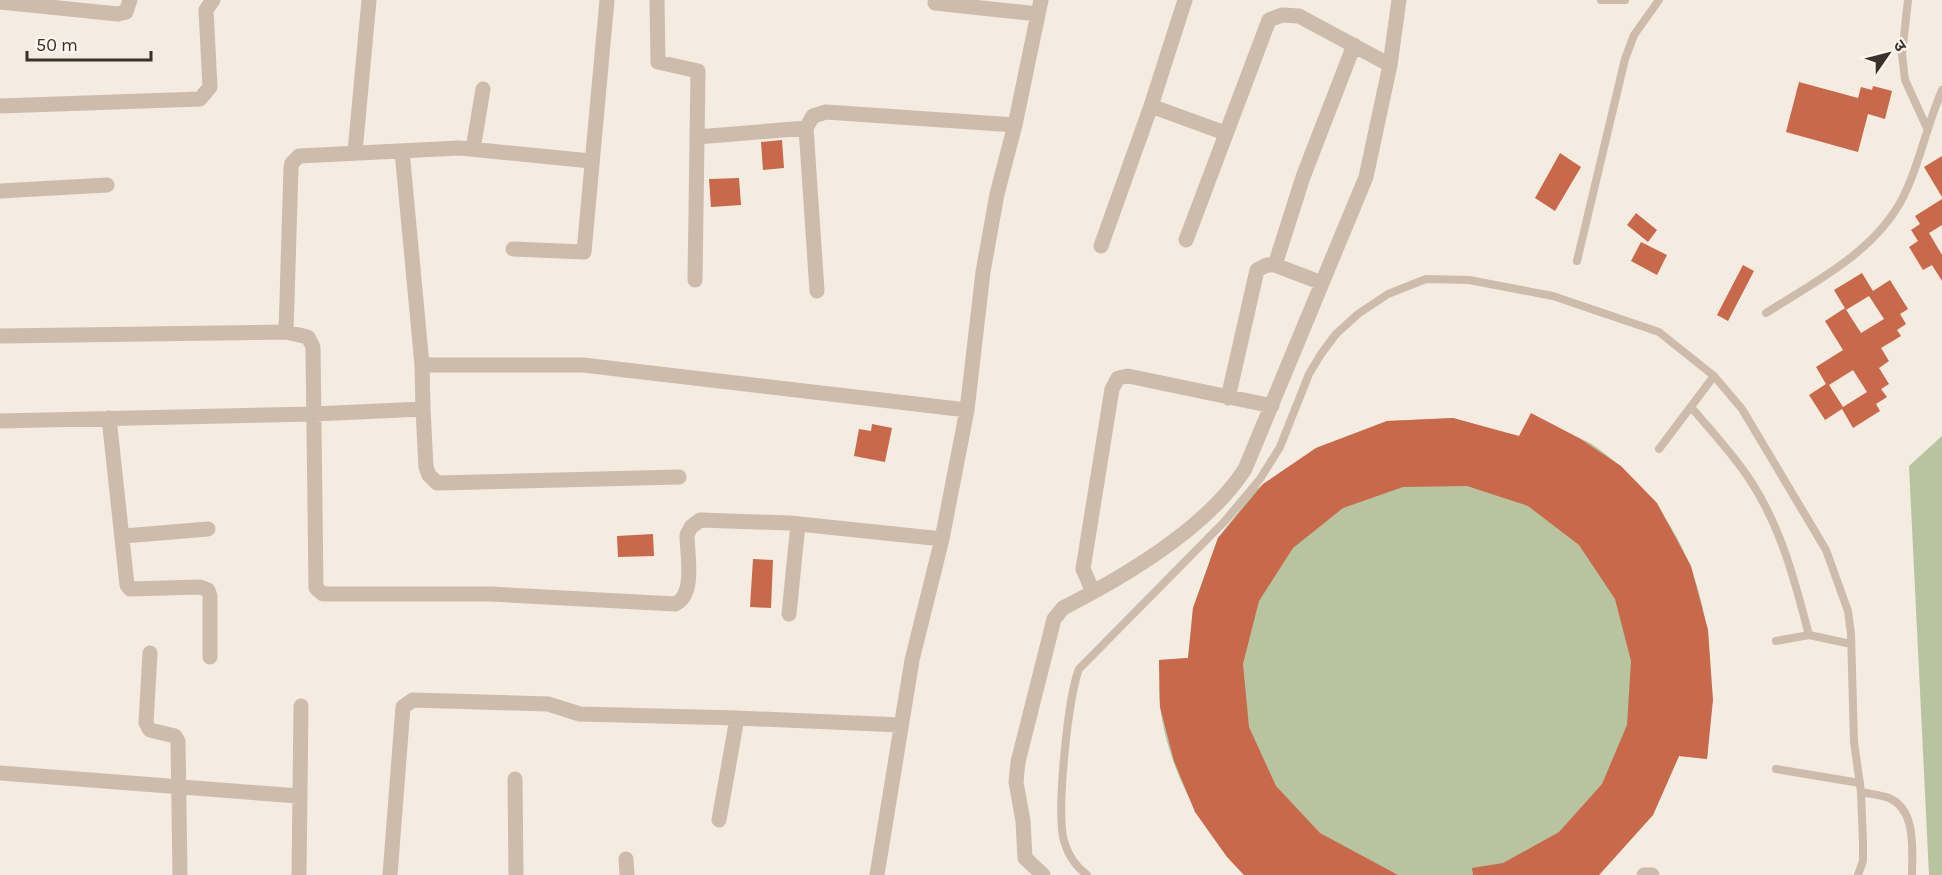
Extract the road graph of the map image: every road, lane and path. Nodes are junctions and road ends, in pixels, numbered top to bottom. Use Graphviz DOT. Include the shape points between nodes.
graph roads {
  1 [pos="130,0"];
  2 [pos="213,0"];
  3 [pos="369,0"];
  4 [pos="607,0"];
  5 [pos="657,0"];
  6 [pos="1185,0"];
  7 [pos="1399,0"];
  8 [pos="1601,0"];
  9 [pos="1625,0"];
  10 [pos="1659,0"];
  11 [pos="1908,0"];
  12 [pos="0,2"];
  13 [pos="935,3"];
  14 [pos="1040,7"];
  15 [pos="1354,45"];
  16 [pos="1390,65"];
  17 [pos="483,89"];
  18 [pos="1942,90"];
  19 [pos="0,106"];
  20 [pos="1152,106"];
  21 [pos="1016,124"];
  22 [pos="806,128"];
  23 [pos="1927,128"];
  24 [pos="1225,133"];
  25 [pos="697,137"];
  26 [pos="473,149"];
  27 [pos="402,151"];
  28 [pos="355,152"];
  29 [pos="591,161"];
  30 [pos="107,185"];
  31 [pos="0,191"];
  32 [pos="1186,240"];
  33 [pos="1101,246"];
  34 [pos="513,249"];
  35 [pos="1577,261"];
  36 [pos="1275,265"];
  37 [pos="695,280"];
  38 [pos="1322,283"];
  39 [pos="818,291"];
  40 [pos="1766,313"];
  41 [pos="286,332"];
  42 [pos="0,336"];
  43 [pos="422,365"];
  44 [pos="1714,376"];
  45 [pos="1228,398"];
  46 [pos="1272,406"];
  47 [pos="1691,407"];
  48 [pos="423,409"];
  49 [pos="967,410"];
  50 [pos="313,414"];
  51 [pos="109,418"];
  52 [pos="0,421"];
  53 [pos="1659,449"];
  54 [pos="679,477"];
  55 [pos="798,524"];
  56 [pos="208,529"];
  57 [pos="123,536"];
  58 [pos="942,539"];
  59 [pos="1093,592"];
  60 [pos="789,614"];
  61 [pos="1809,635"];
  62 [pos="1776,641"];
  63 [pos="1851,644"];
  64 [pos="150,652"];
  65 [pos="210,657"];
  66 [pos="301,706"];
  67 [pos="737,717"];
  68 [pos="901,725"];
  69 [pos="1776,769"];
  70 [pos="0,773"];
  71 [pos="515,779"];
  72 [pos="1860,783"];
  73 [pos="177,788"];
  74 [pos="1861,792"];
  75 [pos="298,796"];
  76 [pos="719,820"];
  77 [pos="626,859"];
  78 [pos="1028,870"];
  79 [pos="180,875"];
  80 [pos="299,875"];
  81 [pos="390,875"];
  82 [pos="516,875"];
  83 [pos="627,875"];
  84 [pos="877,875"];
  85 [pos="1043,875"];
  86 [pos="1087,875"];
  87 [pos="1644,875"];
  88 [pos="1652,875"];
  89 [pos="1858,875"];
  90 [pos="1912,875"];
  1 -- 12 [label="street" via="126,12 118,14"];
  2 -- 19 [label="street" via="206,10 210,87 200,99"];
  3 -- 28 [label="street"];
  4 -- 29 [label="street"];
  5 -- 25 [label="street" via="658,62 698,71"];
  6 -- 20 [label="street"];
  7 -- 16 [label="street"];
  8 -- 9 [label="lane"];
  10 -- 35 [label="lane" via="1634,35 1625,59"];
  11 -- 23 [label="lane" via="1902,54 1904,73"];
  13 -- 14 [label="street"];
  14 -- 21 [label="street"];
  15 -- 16 [label="street"];
  15 -- 24 [label="street" via="1299,16 1282,15 1269,20"];
  15 -- 36 [label="street" via="1303,177"];
  16 -- 38 [label="street" via="1366,177"];
  17 -- 26 [label="street"];
  18 -- 23 [label="lane"];
  20 -- 24 [label="street"];
  20 -- 33 [label="street"];
  21 -- 22 [label="street" via="826,112 813,116"];
  21 -- 49 [label="street" via="997,194 983,272"];
  22 -- 25 [label="street"];
  22 -- 39 [label="street"];
  23 -- 40 [label="lane" via="1901,202 1881,231 1854,255"];
  24 -- 32 [label="street"];
  25 -- 37 [label="street"];
  26 -- 27 [label="street"];
  26 -- 29 [label="street"];
  27 -- 28 [label="street"];
  27 -- 43 [label="street"];
  28 -- 41 [label="street" via="307,154 292,163"];
  29 -- 34 [label="street" via="584,252"];
  30 -- 31 [label="street"];
  36 -- 38 [label="street"];
  36 -- 45 [label="street" via="1261,267 1254,275"];
  38 -- 46 [label="street"];
  41 -- 42 [label="street"];
  41 -- 50 [label="street" via="305,335 313,343"];
  43 -- 48 [label="street"];
  43 -- 49 [label="street" via="583,365"];
  44 -- 47 [label="lane"];
  44 -- 63 [label="lane" via="1742,409 1826,550 1848,610"];
  44 -- 86 [label="lane" via="1659,332 1553,296 1469,280 1426,279 1388,294 1358,314 1336,334 1309,374 1280,447 1260,479 1224,522 1079,669 1070,709 1061,822 1068,851"];
  45 -- 46 [label="street"];
  45 -- 59 [label="street" via="1128,376 1118,378 1083,569"];
  46 -- 59 [label="street" via="1245,469 1212,507 1142,564"];
  47 -- 53 [label="lane"];
  47 -- 61 [label="lane" via="1728,450 1763,502 1792,570"];
  48 -- 50 [label="street"];
  48 -- 54 [label="street" via="426,467 437,483"];
  49 -- 58 [label="street"];
  50 -- 51 [label="street"];
  50 -- 55 [label="street" via="316,588 323,594 491,594 675,604 683,600 688,589 687,535 695,523 715,519"];
  51 -- 52 [label="street"];
  51 -- 57 [label="street"];
  55 -- 58 [label="street"];
  55 -- 60 [label="street"];
  56 -- 57 [label="street"];
  57 -- 65 [label="street" via="128,588 208,590"];
  58 -- 68 [label="street" via="912,660"];
  59 -- 78 [label="street" via="1063,608 1054,619 1018,762 1016,782"];
  61 -- 62 [label="lane"];
  61 -- 63 [label="lane"];
  63 -- 72 [label="lane" via="1854,742"];
  64 -- 73 [label="street" via="146,723 150,730 177,739"];
  66 -- 75 [label="street"];
  67 -- 68 [label="street"];
  67 -- 76 [label="street"];
  67 -- 81 [label="street" via="580,714 548,704 409,701 403,707"];
  68 -- 84 [label="street"];
  69 -- 72 [label="lane"];
  70 -- 73 [label="street"];
  71 -- 82 [label="street"];
  72 -- 74 [label="lane"];
  73 -- 75 [label="street"];
  73 -- 79 [label="street"];
  74 -- 89 [label="lane" via="1863,861"];
  74 -- 90 [label="lane" via="1889,798 1905,812"];
  75 -- 80 [label="street"];
  77 -- 83 [label="street"];
  78 -- 85 [label="street"];
  87 -- 88 [label="street"];
}
